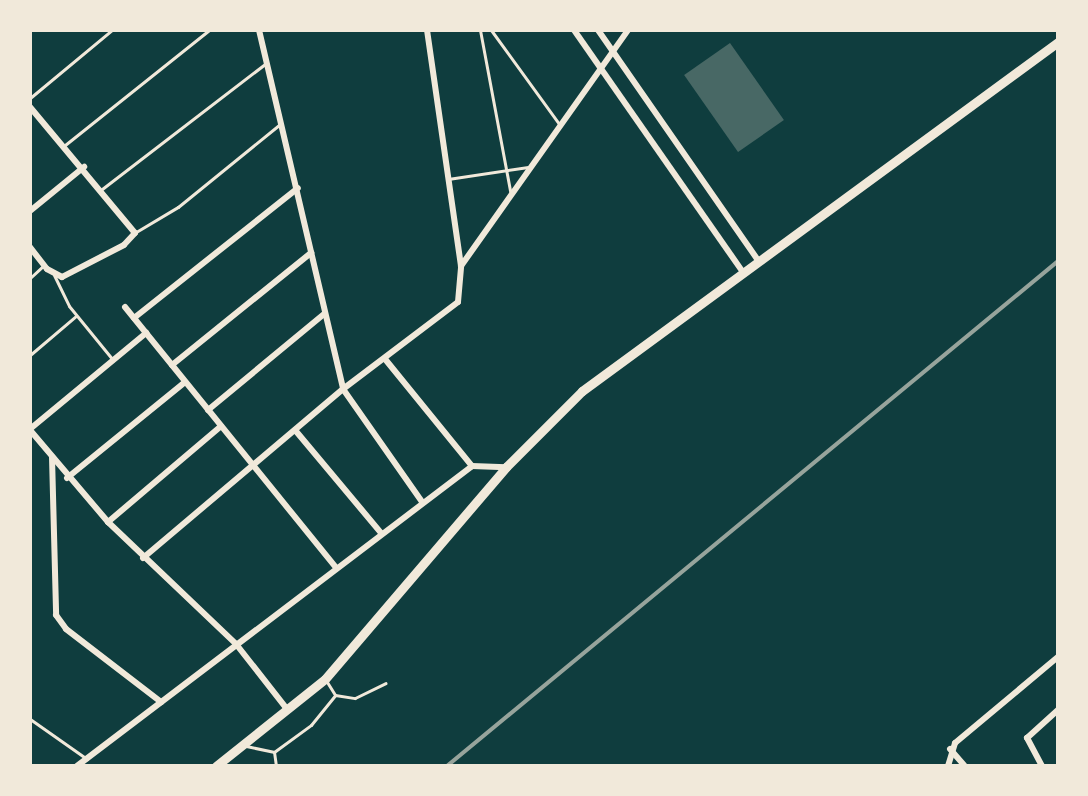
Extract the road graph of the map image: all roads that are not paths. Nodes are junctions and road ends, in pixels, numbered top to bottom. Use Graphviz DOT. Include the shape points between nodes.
graph roads {
  1 [pos="112,30"];
  2 [pos="209,30"];
  3 [pos="259,30"];
  4 [pos="427,30"];
  5 [pos="480,30"];
  6 [pos="491,30"];
  7 [pos="574,30"];
  8 [pos="598,30"];
  9 [pos="628,30"];
  10 [pos="1058,42"];
  11 [pos="613,52"];
  12 [pos="269,61"];
  13 [pos="602,69"];
  14 [pos="30,98"];
  15 [pos="31,111"];
  16 [pos="283,122"];
  17 [pos="561,126"];
  18 [pos="65,145"];
  19 [pos="535,166"];
  20 [pos="84,167"];
  21 [pos="504,171"];
  22 [pos="448,179"];
  23 [pos="298,188"];
  24 [pos="102,189"];
  25 [pos="511,198"];
  26 [pos="30,210"];
  27 [pos="135,233"];
  28 [pos="30,247"];
  29 [pos="311,253"];
  30 [pos="758,260"];
  31 [pos="44,265"];
  32 [pos="461,266"];
  33 [pos="742,271"];
  34 [pos="54,275"];
  35 [pos="30,278"];
  36 [pos="125,307"];
  37 [pos="324,314"];
  38 [pos="77,316"];
  39 [pos="134,318"];
  40 [pos="146,333"];
  41 [pos="30,355"];
  42 [pos="385,359"];
  43 [pos="113,360"];
  44 [pos="172,365"];
  45 [pos="185,382"];
  46 [pos="343,389"];
  47 [pos="208,410"];
  48 [pos="221,426"];
  49 [pos="30,430"];
  50 [pos="295,430"];
  51 [pos="52,457"];
  52 [pos="253,465"];
  53 [pos="472,466"];
  54 [pos="506,467"];
  55 [pos="67,478"];
  56 [pos="422,502"];
  57 [pos="108,522"];
  58 [pos="381,533"];
  59 [pos="143,558"];
  60 [pos="336,568"];
  61 [pos="236,644"];
  62 [pos="1058,657"];
  63 [pos="325,679"];
  64 [pos="386,683"];
  65 [pos="335,695"];
  66 [pos="161,702"];
  67 [pos="287,709"];
  68 [pos="1058,710"];
  69 [pos="30,719"];
  70 [pos="242,745"];
  71 [pos="950,749"];
  72 [pos="274,752"];
  73 [pos="87,759"];
  74 [pos="77,766"];
  75 [pos="216,766"];
  76 [pos="276,766"];
  77 [pos="948,766"];
  78 [pos="965,766"];
  79 [pos="1042,766"];
  1 -- 14 [label="lane"];
  2 -- 18 [label="lane"];
  3 -- 12 [label="street"];
  4 -- 22 [label="street"];
  5 -- 21 [label="lane"];
  6 -- 17 [label="lane"];
  7 -- 13 [label="street"];
  8 -- 11 [label="street"];
  9 -- 11 [label="street"];
  10 -- 30 [label="main road"];
  11 -- 13 [label="street"];
  11 -- 30 [label="street"];
  12 -- 16 [label="street"];
  12 -- 24 [label="lane"];
  13 -- 17 [label="street"];
  13 -- 33 [label="street"];
  15 -- 18 [label="street"];
  16 -- 23 [label="street"];
  16 -- 27 [label="lane" via="178,207"];
  17 -- 19 [label="street"];
  18 -- 20 [label="street"];
  19 -- 21 [label="lane"];
  19 -- 25 [label="street"];
  20 -- 24 [label="street"];
  20 -- 26 [label="street"];
  21 -- 22 [label="lane"];
  21 -- 25 [label="lane"];
  22 -- 32 [label="street"];
  23 -- 29 [label="street"];
  23 -- 39 [label="street"];
  24 -- 27 [label="street"];
  25 -- 32 [label="street"];
  27 -- 34 [label="street" via="79,272"];
  28 -- 31 [label="street"];
  29 -- 37 [label="street"];
  29 -- 44 [label="street"];
  30 -- 33 [label="main road"];
  31 -- 34 [label="street"];
  31 -- 35 [label="lane"];
  32 -- 42 [label="street" via="458,302"];
  33 -- 54 [label="main road" via="590,384"];
  34 -- 38 [label="lane"];
  36 -- 39 [label="street"];
  37 -- 46 [label="street"];
  37 -- 47 [label="street"];
  38 -- 41 [label="lane"];
  38 -- 43 [label="lane"];
  39 -- 40 [label="street"];
  40 -- 43 [label="street"];
  40 -- 44 [label="street"];
  42 -- 46 [label="street"];
  42 -- 53 [label="street"];
  43 -- 49 [label="street"];
  44 -- 45 [label="street"];
  45 -- 47 [label="street"];
  45 -- 55 [label="street"];
  46 -- 50 [label="street"];
  46 -- 56 [label="street"];
  47 -- 48 [label="street"];
  48 -- 52 [label="street"];
  48 -- 57 [label="street"];
  49 -- 51 [label="street"];
  50 -- 52 [label="street"];
  50 -- 58 [label="street"];
  51 -- 55 [label="street"];
  51 -- 66 [label="street" via="56,615 66,629"];
  52 -- 59 [label="street"];
  52 -- 60 [label="street"];
  53 -- 54 [label="street"];
  53 -- 56 [label="street"];
  54 -- 63 [label="main road"];
  55 -- 57 [label="street"];
  56 -- 58 [label="street"];
  57 -- 59 [label="street"];
  58 -- 60 [label="street"];
  59 -- 61 [label="street"];
  60 -- 61 [label="street"];
  61 -- 66 [label="street"];
  61 -- 67 [label="street"];
  62 -- 71 [label="street"];
  63 -- 65 [label="lane"];
  63 -- 67 [label="main road"];
  64 -- 65 [label="lane" via="355,698"];
  65 -- 72 [label="lane" via="311,725"];
  66 -- 73 [label="street"];
  67 -- 70 [label="main road"];
  68 -- 79 [label="street" via="1027,738"];
  69 -- 73 [label="lane"];
  70 -- 72 [label="lane"];
  70 -- 75 [label="main road"];
  71 -- 77 [label="street"];
  71 -- 78 [label="street"];
  72 -- 76 [label="lane"];
  73 -- 74 [label="street"];
}
